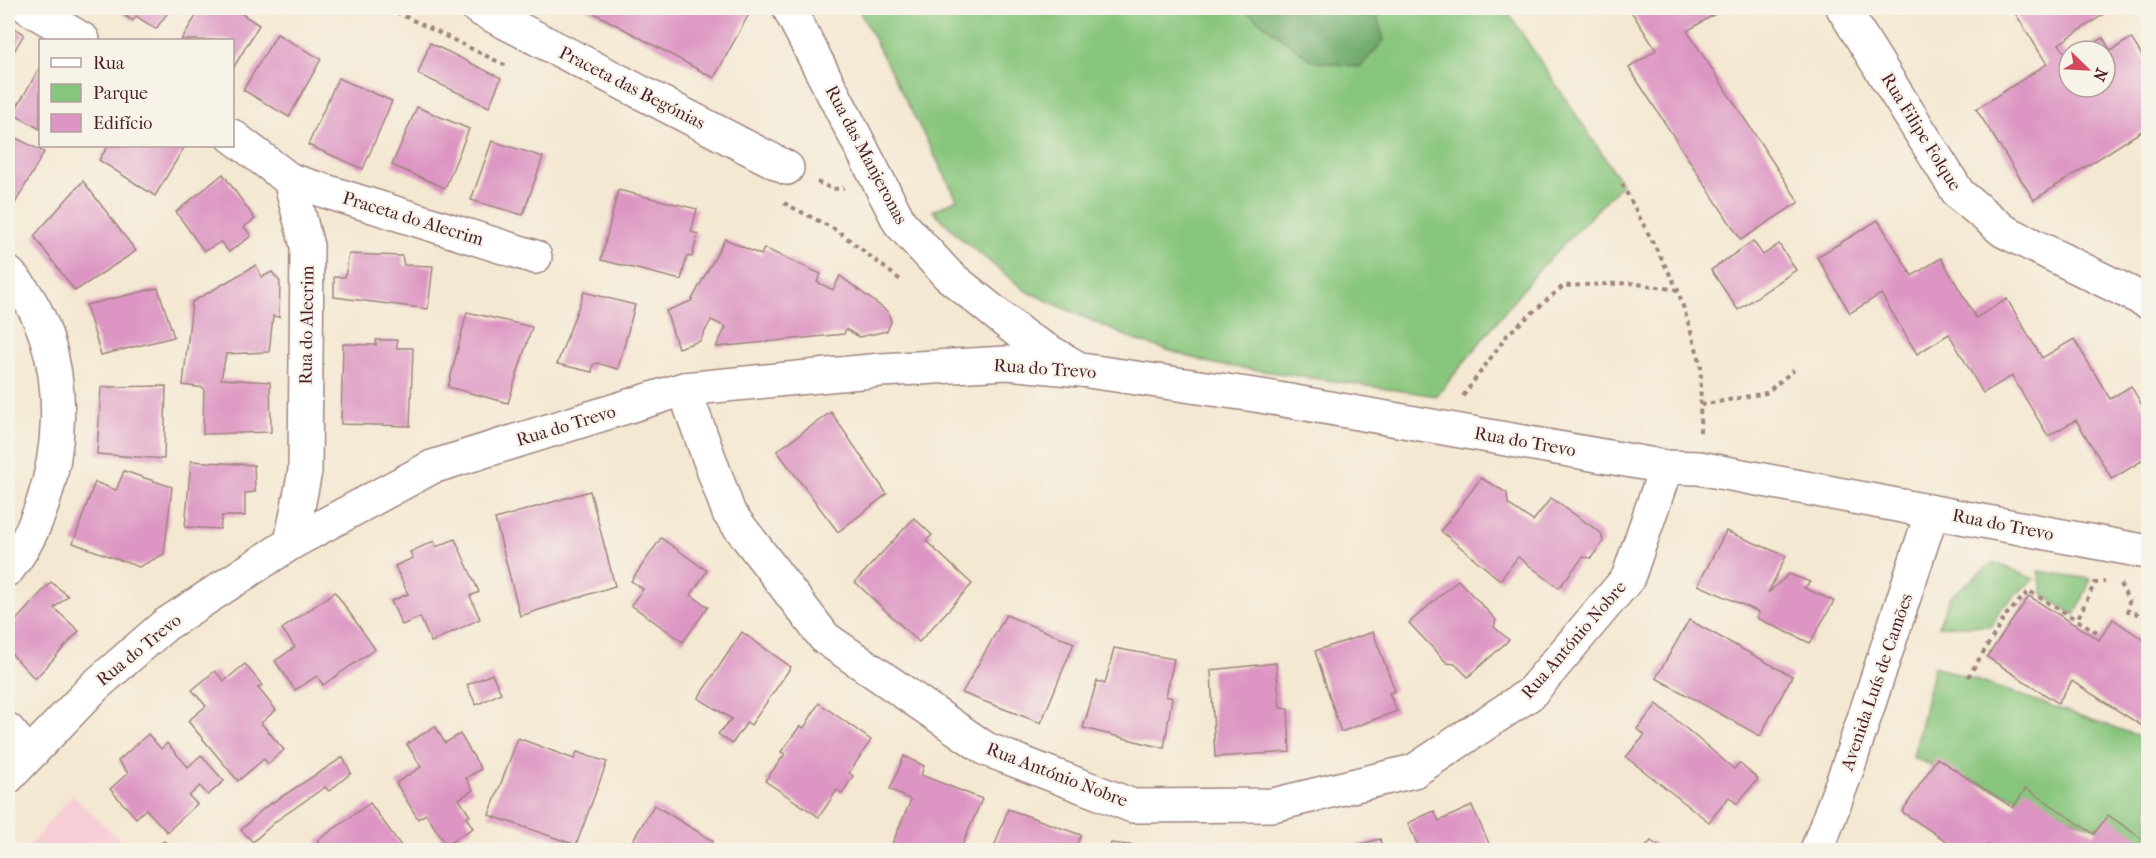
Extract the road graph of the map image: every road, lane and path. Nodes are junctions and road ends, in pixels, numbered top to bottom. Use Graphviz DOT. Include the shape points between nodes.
graph roads {
  1 [pos="29,8"];
  2 [pos="388,8"];
  3 [pos="478,8"];
  4 [pos="789,8"];
  5 [pos="1843,8"];
  6 [pos="81,39"];
  7 [pos="515,70"];
  8 [pos="234,138"];
  9 [pos="787,168"];
  10 [pos="874,174"];
  11 [pos="290,180"];
  12 [pos="1622,184"];
  13 [pos="780,201"];
  14 [pos="535,257"];
  15 [pos="8,273"];
  16 [pos="904,283"];
  17 [pos="1678,290"];
  18 [pos="2148,302"];
  19 [pos="1081,370"];
  20 [pos="1794,370"];
  21 [pos="684,389"];
  22 [pos="1701,405"];
  23 [pos="1447,428"];
  24 [pos="1666,467"];
  25 [pos="1699,468"];
  26 [pos="1932,512"];
  27 [pos="291,543"];
  28 [pos="2148,552"];
  29 [pos="8,569"];
  30 [pos="2118,581"];
  31 [pos="2106,582"];
  32 [pos="2148,617"];
  33 [pos="2077,620"];
  34 [pos="2097,632"];
  35 [pos="1968,677"];
  36 [pos="14,754"];
  37 [pos="1817,850"];
  1 -- 6 [label="street"];
  2 -- 7 [label="path"];
  3 -- 9 [label="street, Praceta das Begónias"];
  4 -- 10 [label="street, Rua das Manjeronas"];
  5 -- 18 [label="street, Rua Filipe Folque" via="1959,194 2004,231"];
  8 -- 11 [label="street"];
  9 -- 10 [label="path" via="837,190"];
  10 -- 19 [label="street, Rua das Manjeronas" via="900,223 948,275 1026,338"];
  11 -- 14 [label="street, Praceta do Alecrim"];
  11 -- 27 [label="street, Rua do Alecrim" via="307,246 305,471"];
  12 -- 17 [label="path"];
  13 -- 16 [label="path" via="838,231"];
  15 -- 29 [label="street" via="20,286 41,324 54,367 57,415 53,468 41,506"];
  17 -- 22 [label="path" via="1701,364"];
  17 -- 23 [label="path" via="1630,283 1563,286 1508,334 1449,415"];
  19 -- 21 [label="street, Rua do Trevo" via="1007,363 881,370"];
  19 -- 23 [label="street, Rua do Trevo"];
  20 -- 22 [label="path" via="1766,393"];
  21 -- 24 [label="street, Rua António Nobre" via="729,513 825,638 986,749 1132,806 1273,806 1414,771 1530,694 1628,578"];
  21 -- 27 [label="street, Rua do Trevo" via="432,467"];
  22 -- 25 [label="path"];
  23 -- 24 [label="street, Rua do Trevo"];
  24 -- 25 [label="street, Rua do Trevo"];
  25 -- 26 [label="street, Rua do Trevo"];
  26 -- 28 [label="street, Rua do Trevo"];
  26 -- 37 [label="street, Avenida Luís de Camões"];
  27 -- 36 [label="street, Rua do Trevo" via="165,625"];
  30 -- 32 [label="path" via="2129,601 2128,611"];
  31 -- 33 [label="path" via="2095,583"];
  33 -- 34 [label="path"];
  33 -- 35 [label="path" via="2029,591 2007,614"];
}
